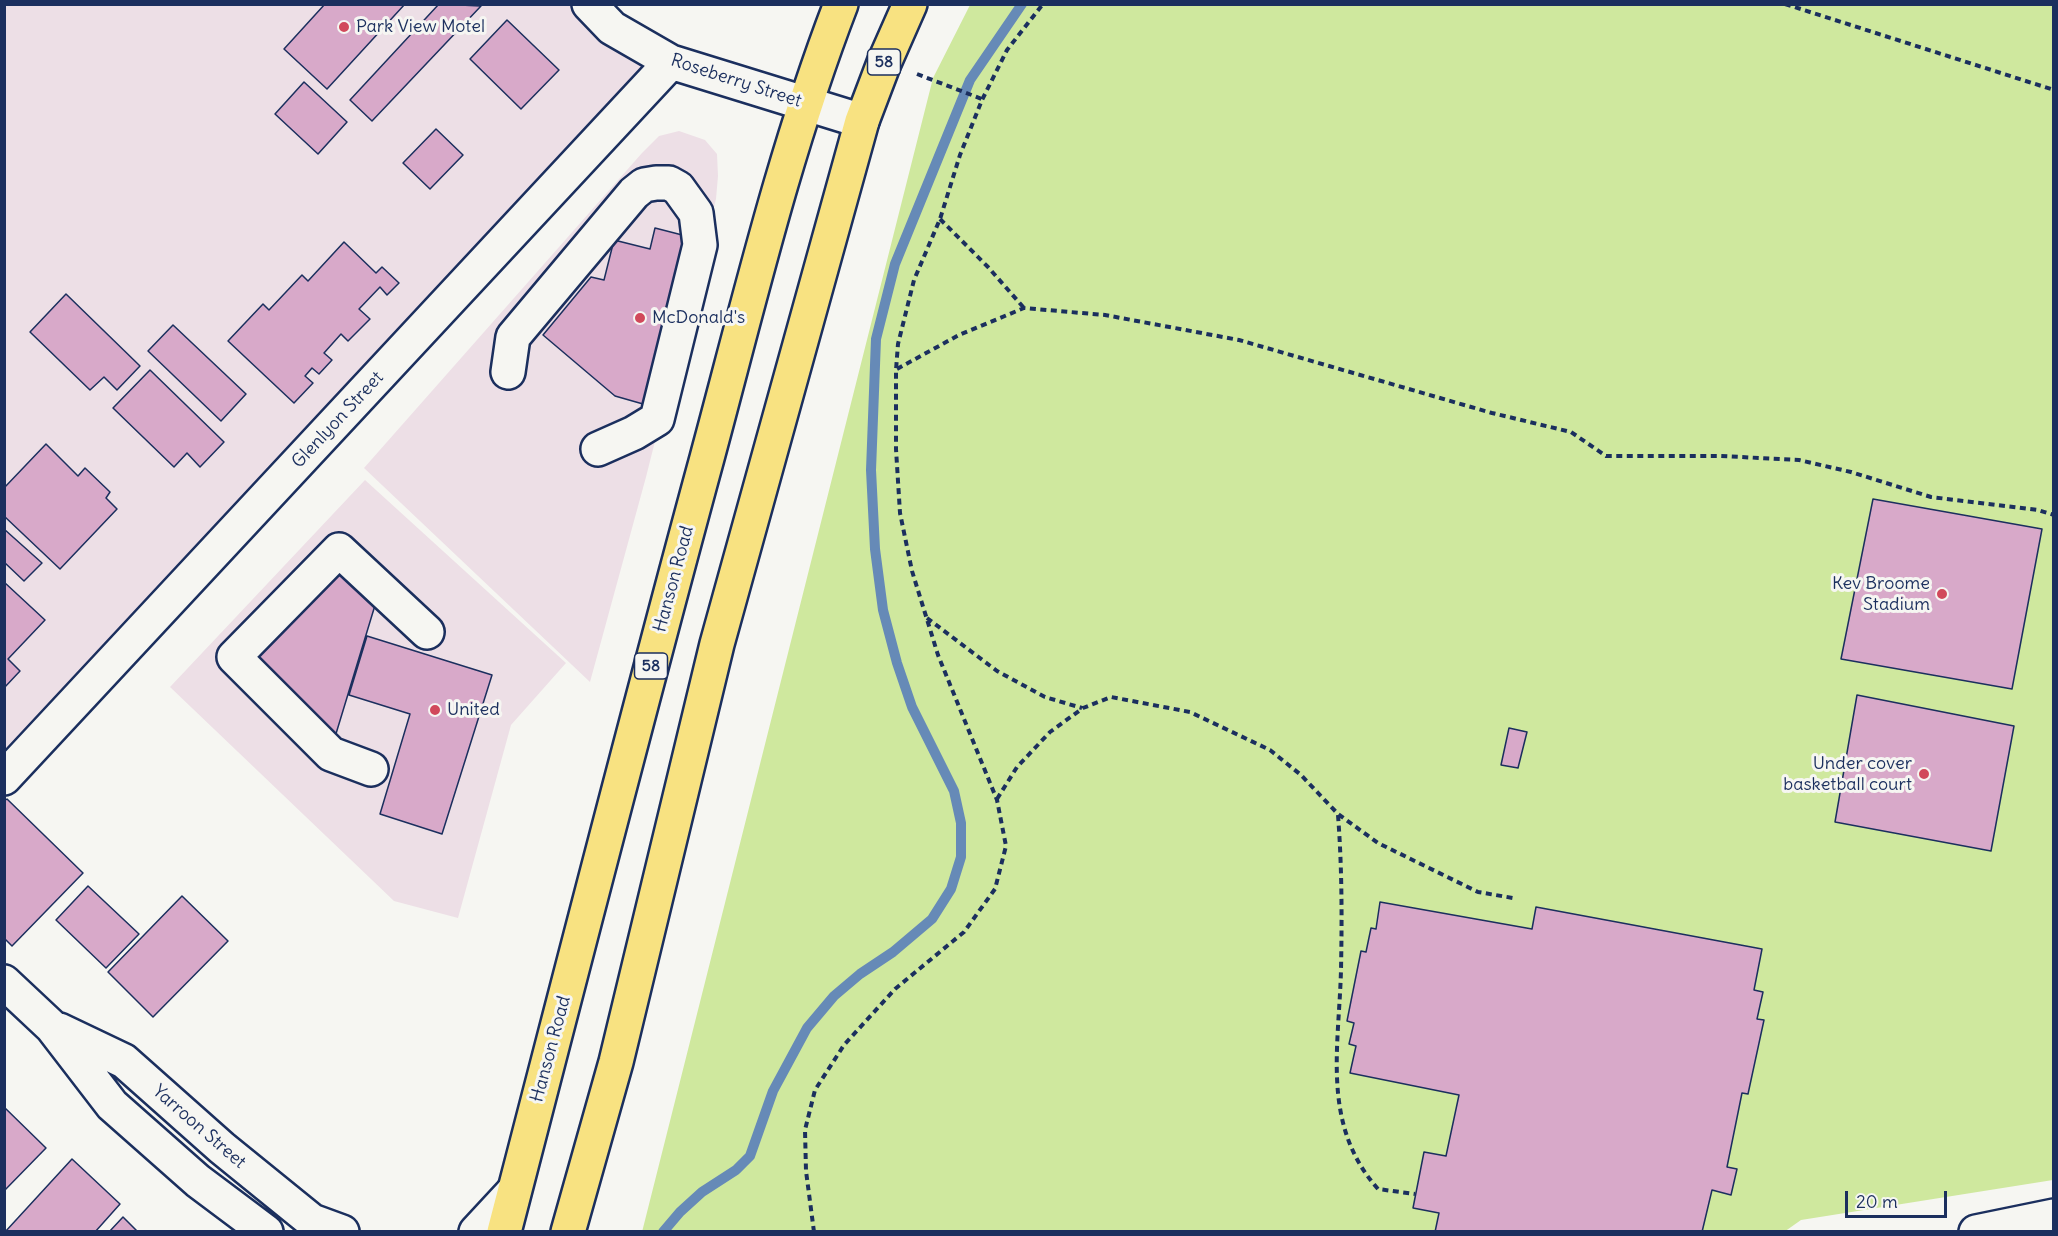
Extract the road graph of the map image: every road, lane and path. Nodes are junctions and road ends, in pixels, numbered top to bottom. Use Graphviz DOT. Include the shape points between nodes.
graph roads {
  1 [pos="589,4"];
  2 [pos="841,4"];
  3 [pos="910,4"];
  4 [pos="1043,4"];
  5 [pos="1785,4"];
  6 [pos="671,62"];
  7 [pos="913,73"];
  8 [pos="2054,90"];
  9 [pos="982,100"];
  10 [pos="806,103"];
  11 [pos="862,121"];
  12 [pos="940,219"];
  13 [pos="1024,308"];
  14 [pos="896,370"];
  15 [pos="508,372"];
  16 [pos="598,449"];
  17 [pos="2054,515"];
  18 [pos="927,618"];
  19 [pos="427,632"];
  20 [pos="1083,708"];
  21 [pos="371,769"];
  22 [pos="4,778"];
  23 [pos="997,800"];
  24 [pos="1338,814"];
  25 [pos="1513,898"];
  26 [pos="4,982"];
  27 [pos="52,1027"];
  28 [pos="514,1191"];
  29 [pos="1415,1194"];
  30 [pos="2054,1216"];
  31 [pos="575,1222"];
  32 [pos="266,1232"];
  33 [pos="342,1232"];
  34 [pos="476,1232"];
  35 [pos="504,1232"];
  36 [pos="814,1232"];
  37 [pos="1976,1232"];
  1 -- 6 [label="street, Roseberry Street" via="612,28"];
  2 -- 10 [label="main road, 58"];
  3 -- 11 [label="main road, 58"];
  4 -- 9 [label="path" via="1007,50"];
  5 -- 8 [label="path"];
  6 -- 10 [label="street, Roseberry Street"];
  6 -- 22 [label="street, Glenlyon Street"];
  7 -- 9 [label="path"];
  9 -- 12 [label="path"];
  10 -- 11 [label="street, Roseberry Street"];
  10 -- 28 [label="main road, Hanson Road / 58" via="660,633"];
  11 -- 31 [label="main road, 58" via="717,644"];
  12 -- 13 [label="path"];
  12 -- 14 [label="path" via="914,280 898,344"];
  13 -- 14 [label="path" via="959,335"];
  13 -- 17 [label="path" via="1105,315 1239,340 1571,432 1606,456 1799,460 1931,497"];
  14 -- 18 [label="path" via="900,513"];
  15 -- 16 [label="street" via="513,337 634,193 644,185 656,183 678,188 696,213 700,245 657,419"];
  18 -- 20 [label="path" via="996,671 1046,698"];
  18 -- 23 [label="path" via="957,707"];
  19 -- 21 [label="street" via="339,550 234,657 331,754"];
  20 -- 23 [label="path" via="1050,732 1017,767"];
  20 -- 24 [label="path" via="1111,697 1190,712 1270,750"];
  23 -- 36 [label="path" via="1006,846 995,889 964,932 895,988 844,1045 815,1090 805,1130"];
  24 -- 25 [label="path" via="1378,843 1478,892"];
  24 -- 29 [label="path" via="1343,872 1336,1090 1348,1142 1365,1174 1378,1189"];
  26 -- 27 [label="street, Yarroon Street"];
  27 -- 32 [label="street, Yarroon Street" via="112,1105 198,1181"];
  27 -- 33 [label="street, Yarroon Street" via="124,1061 312,1221"];
  28 -- 34 [label="street"];
  28 -- 35 [label="main road, Hanson Road / 58"];
  30 -- 37 [label="street"];
}
